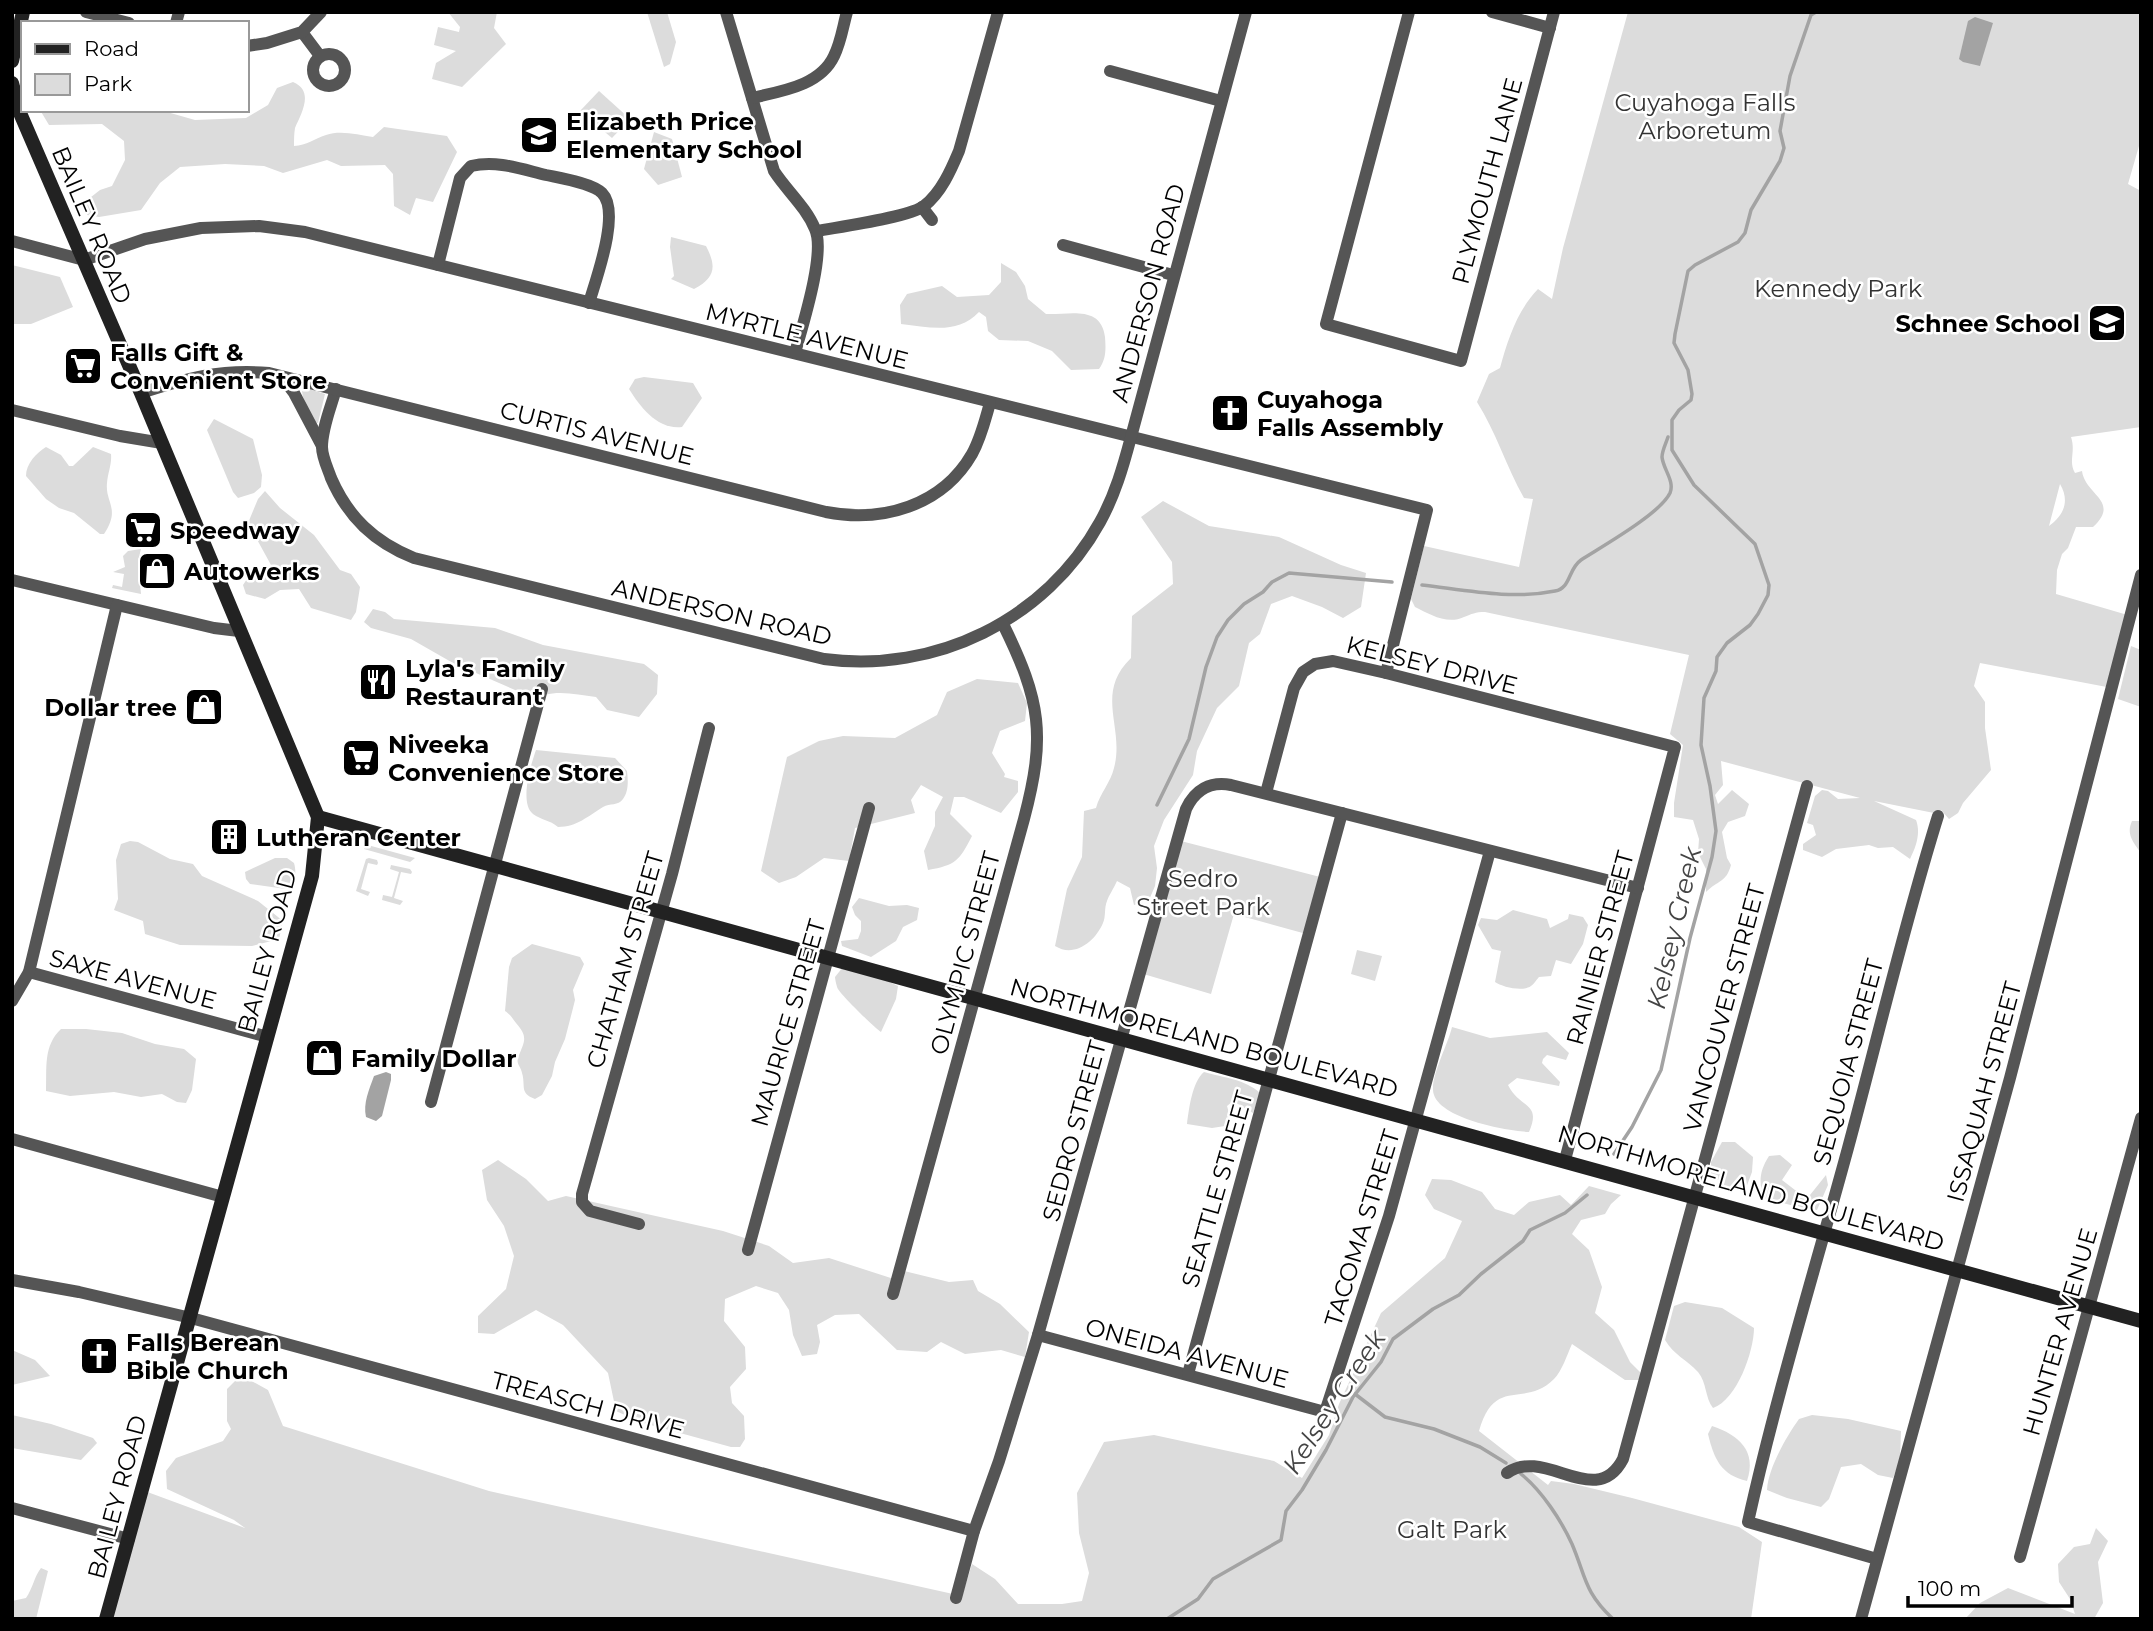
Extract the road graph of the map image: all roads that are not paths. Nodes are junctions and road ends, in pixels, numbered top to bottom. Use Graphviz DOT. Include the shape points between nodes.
graph roads {
  1 [pos="23,12"];
  2 [pos="86,12"];
  3 [pos="321,12"];
  4 [pos="726,12"];
  5 [pos="847,12"];
  6 [pos="998,12"];
  7 [pos="1246,12"];
  8 [pos="1409,12"];
  9 [pos="1492,12"];
  10 [pos="1554,12"];
  11 [pos="121,21"];
  12 [pos="1550,28"];
  13 [pos="302,32"];
  14 [pos="248,46"];
  15 [pos="320,56"];
  16 [pos="12,61"];
  17 [pos="1110,71"];
  18 [pos="12,83"];
  19 [pos="752,98"];
  20 [pos="1221,101"];
  21 [pos="922,207"];
  22 [pos="932,220"];
  23 [pos="817,231"];
  24 [pos="12,241"];
  25 [pos="1063,245"];
  26 [pos="84,260"];
  27 [pos="438,265"];
  28 [pos="1173,275"];
  29 [pos="589,303"];
  30 [pos="795,353"];
  31 [pos="282,377"];
  32 [pos="336,389"];
  33 [pos="141,393"];
  34 [pos="990,403"];
  35 [pos="12,410"];
  36 [pos="1131,437"];
  37 [pos="162,443"];
  38 [pos="322,446"];
  39 [pos="2141,575"];
  40 [pos="12,580"];
  41 [pos="117,605"];
  42 [pos="1003,624"];
  43 [pos="239,631"];
  44 [pos="1386,673"];
  45 [pos="542,689"];
  46 [pos="709,728"];
  47 [pos="1675,747"];
  48 [pos="1807,786"];
  49 [pos="1266,793"];
  50 [pos="869,808"];
  51 [pos="1342,813"];
  52 [pos="1938,816"];
  53 [pos="318,817"];
  54 [pos="1490,851"];
  55 [pos="495,865"];
  56 [pos="1639,888"];
  57 [pos="660,911"];
  58 [pos="828,957"];
  59 [pos="29,972"];
  60 [pos="975,998"];
  61 [pos="12,1001"];
  62 [pos="268,1037"];
  63 [pos="1121,1039"];
  64 [pos="1269,1080"];
  65 [pos="431,1102"];
  66 [pos="2141,1118"];
  67 [pos="1417,1120"];
  68 [pos="12,1139"];
  69 [pos="1565,1160"];
  70 [pos="1694,1196"];
  71 [pos="223,1197"];
  72 [pos="639,1224"];
  73 [pos="1825,1232"];
  74 [pos="748,1250"];
  75 [pos="1958,1270"];
  76 [pos="12,1280"];
  77 [pos="893,1294"];
  78 [pos="2083,1305"];
  79 [pos="191,1318"];
  80 [pos="2141,1321"];
  81 [pos="1038,1335"];
  82 [pos="1188,1374"];
  83 [pos="1325,1412"];
  84 [pos="1507,1473"];
  85 [pos="12,1508"];
  86 [pos="974,1531"];
  87 [pos="129,1539"];
  88 [pos="2020,1557"];
  89 [pos="1877,1559"];
  90 [pos="956,1598"];
  91 [pos="106,1619"];
  92 [pos="1861,1619"];
  1 -- 16 [label="street"];
  2 -- 11 [label="street"];
  3 -- 13 [label="street"];
  4 -- 19 [label="street"];
  5 -- 19 [label="street" via="834,56 824,71 807,82"];
  6 -- 21 [label="street" via="959,151 934,197"];
  7 -- 20 [label="street, ANDERSON ROAD"];
  8 -- 12 [label="street, PLYMOUTH LANE" via="1325,324 1461,361"];
  9 -- 12 [label="street"];
  10 -- 12 [label="street, PLYMOUTH LANE"];
  13 -- 14 [label="street"];
  13 -- 15 [label="street"];
  17 -- 20 [label="street"];
  18 -- 26 [label="street, BAILEY ROAD" via="22,118"];
  19 -- 23 [label="street" via="774,171"];
  20 -- 28 [label="street, ANDERSON ROAD"];
  21 -- 22 [label="street"];
  21 -- 23 [label="street"];
  23 -- 30 [label="street" via="816,272"];
  24 -- 26 [label="street"];
  25 -- 28 [label="street"];
  26 -- 27 [label="street, MYRTLE AVENUE" via="173,232 237,226 299,231"];
  26 -- 33 [label="street, BAILEY ROAD"];
  27 -- 29 [label="street, MYRTLE AVENUE"];
  27 -- 29 [label="street" via="457,187 471,166 499,164 566,180 601,192 609,208 609,226"];
  28 -- 36 [label="street, ANDERSON ROAD"];
  29 -- 30 [label="street, MYRTLE AVENUE"];
  30 -- 34 [label="street, MYRTLE AVENUE"];
  31 -- 32 [label="street, CURTIS AVENUE"];
  31 -- 33 [label="street, CURTIS AVENUE" via="225,372"];
  31 -- 38 [label="street, ANDERSON ROAD"];
  32 -- 34 [label="street, CURTIS AVENUE" via="860,517 907,508 946,485 972,453"];
  32 -- 38 [label="street"];
  33 -- 37 [label="street, BAILEY ROAD"];
  34 -- 36 [label="street, MYRTLE AVENUE"];
  35 -- 37 [label="street"];
  36 -- 42 [label="street, ANDERSON ROAD" via="1112,497 1086,545 1056,581"];
  36 -- 44 [label="street, MYRTLE AVENUE" via="1427,510"];
  37 -- 43 [label="street, BAILEY ROAD"];
  38 -- 42 [label="street, ANDERSON ROAD" via="332,480 354,518 378,540 414,558 832,660 917,656"];
  39 -- 75 [label="street, ISSAQUAH STREET"];
  40 -- 41 [label="street"];
  41 -- 43 [label="street"];
  41 -- 59 [label="street"];
  42 -- 60 [label="street, OLYMPIC STREET" via="1028,680 1038,752 1031,795"];
  43 -- 53 [label="street, BAILEY ROAD"];
  44 -- 47 [label="street, KELSEY DRIVE"];
  44 -- 49 [label="street, KELSEY DRIVE" via="1334,661 1315,664 1303,672 1294,688"];
  45 -- 55 [label="street"];
  46 -- 57 [label="street, CHATHAM STREET"];
  47 -- 56 [label="street, RAINIER STREET"];
  48 -- 70 [label="street, VANCOUVER STREET"];
  49 -- 51 [label="street, SEDRO STREET"];
  49 -- 63 [label="street, SEDRO STREET" via="1213,784 1189,801"];
  50 -- 58 [label="street, MAURICE STREET"];
  51 -- 54 [label="street, SEDRO STREET"];
  51 -- 64 [label="street, SEATTLE STREET"];
  52 -- 73 [label="street, SEQUOIA STREET"];
  53 -- 55 [label="street, NORTHMORELAND BOULEVARD"];
  53 -- 62 [label="street, BAILEY ROAD" via="312,876"];
  54 -- 56 [label="street, SEDRO STREET"];
  54 -- 67 [label="street, TACOMA STREET"];
  55 -- 57 [label="street, NORTHMORELAND BOULEVARD"];
  55 -- 65 [label="street"];
  56 -- 69 [label="street, RAINIER STREET"];
  57 -- 58 [label="street, NORTHMORELAND BOULEVARD"];
  57 -- 72 [label="street, CHATHAM STREET" via="582,1202 590,1211"];
  58 -- 60 [label="street, NORTHMORELAND BOULEVARD"];
  58 -- 74 [label="street, MAURICE STREET"];
  59 -- 61 [label="street"];
  59 -- 62 [label="street, SAXE AVENUE"];
  60 -- 63 [label="street, NORTHMORELAND BOULEVARD"];
  60 -- 77 [label="street, OLYMPIC STREET"];
  62 -- 71 [label="street, BAILEY ROAD"];
  63 -- 64 [label="street, NORTHMORELAND BOULEVARD"];
  63 -- 81 [label="street, SEDRO STREET"];
  64 -- 67 [label="street, NORTHMORELAND BOULEVARD"];
  64 -- 82 [label="street, SEATTLE STREET"];
  66 -- 78 [label="street, HUNTER AVENUE"];
  67 -- 69 [label="street, NORTHMORELAND BOULEVARD"];
  67 -- 83 [label="street, TACOMA STREET"];
  68 -- 71 [label="street"];
  69 -- 70 [label="street, NORTHMORELAND BOULEVARD"];
  70 -- 73 [label="street, NORTHMORELAND BOULEVARD"];
  70 -- 84 [label="street, VANCOUVER STREET" via="1623,1459 1613,1474 1586,1480 1524,1465"];
  71 -- 79 [label="street, BAILEY ROAD"];
  73 -- 75 [label="street, NORTHMORELAND BOULEVARD"];
  73 -- 89 [label="street, SEQUOIA STREET" via="1748,1522"];
  75 -- 78 [label="street, NORTHMORELAND BOULEVARD"];
  75 -- 89 [label="street, ISSAQUAH STREET"];
  76 -- 79 [label="street, TREASCH DRIVE"];
  78 -- 80 [label="street, NORTHMORELAND BOULEVARD"];
  78 -- 88 [label="street, HUNTER AVENUE"];
  79 -- 86 [label="street, TREASCH DRIVE"];
  79 -- 87 [label="street, BAILEY ROAD"];
  81 -- 82 [label="street, ONEIDA AVENUE"];
  81 -- 86 [label="street, SEDRO STREET"];
  82 -- 83 [label="street, ONEIDA AVENUE"];
  85 -- 87 [label="street"];
  86 -- 90 [label="street, SEDRO STREET"];
  87 -- 91 [label="street, BAILEY ROAD"];
  89 -- 92 [label="street, ISSAQUAH STREET"];
}
